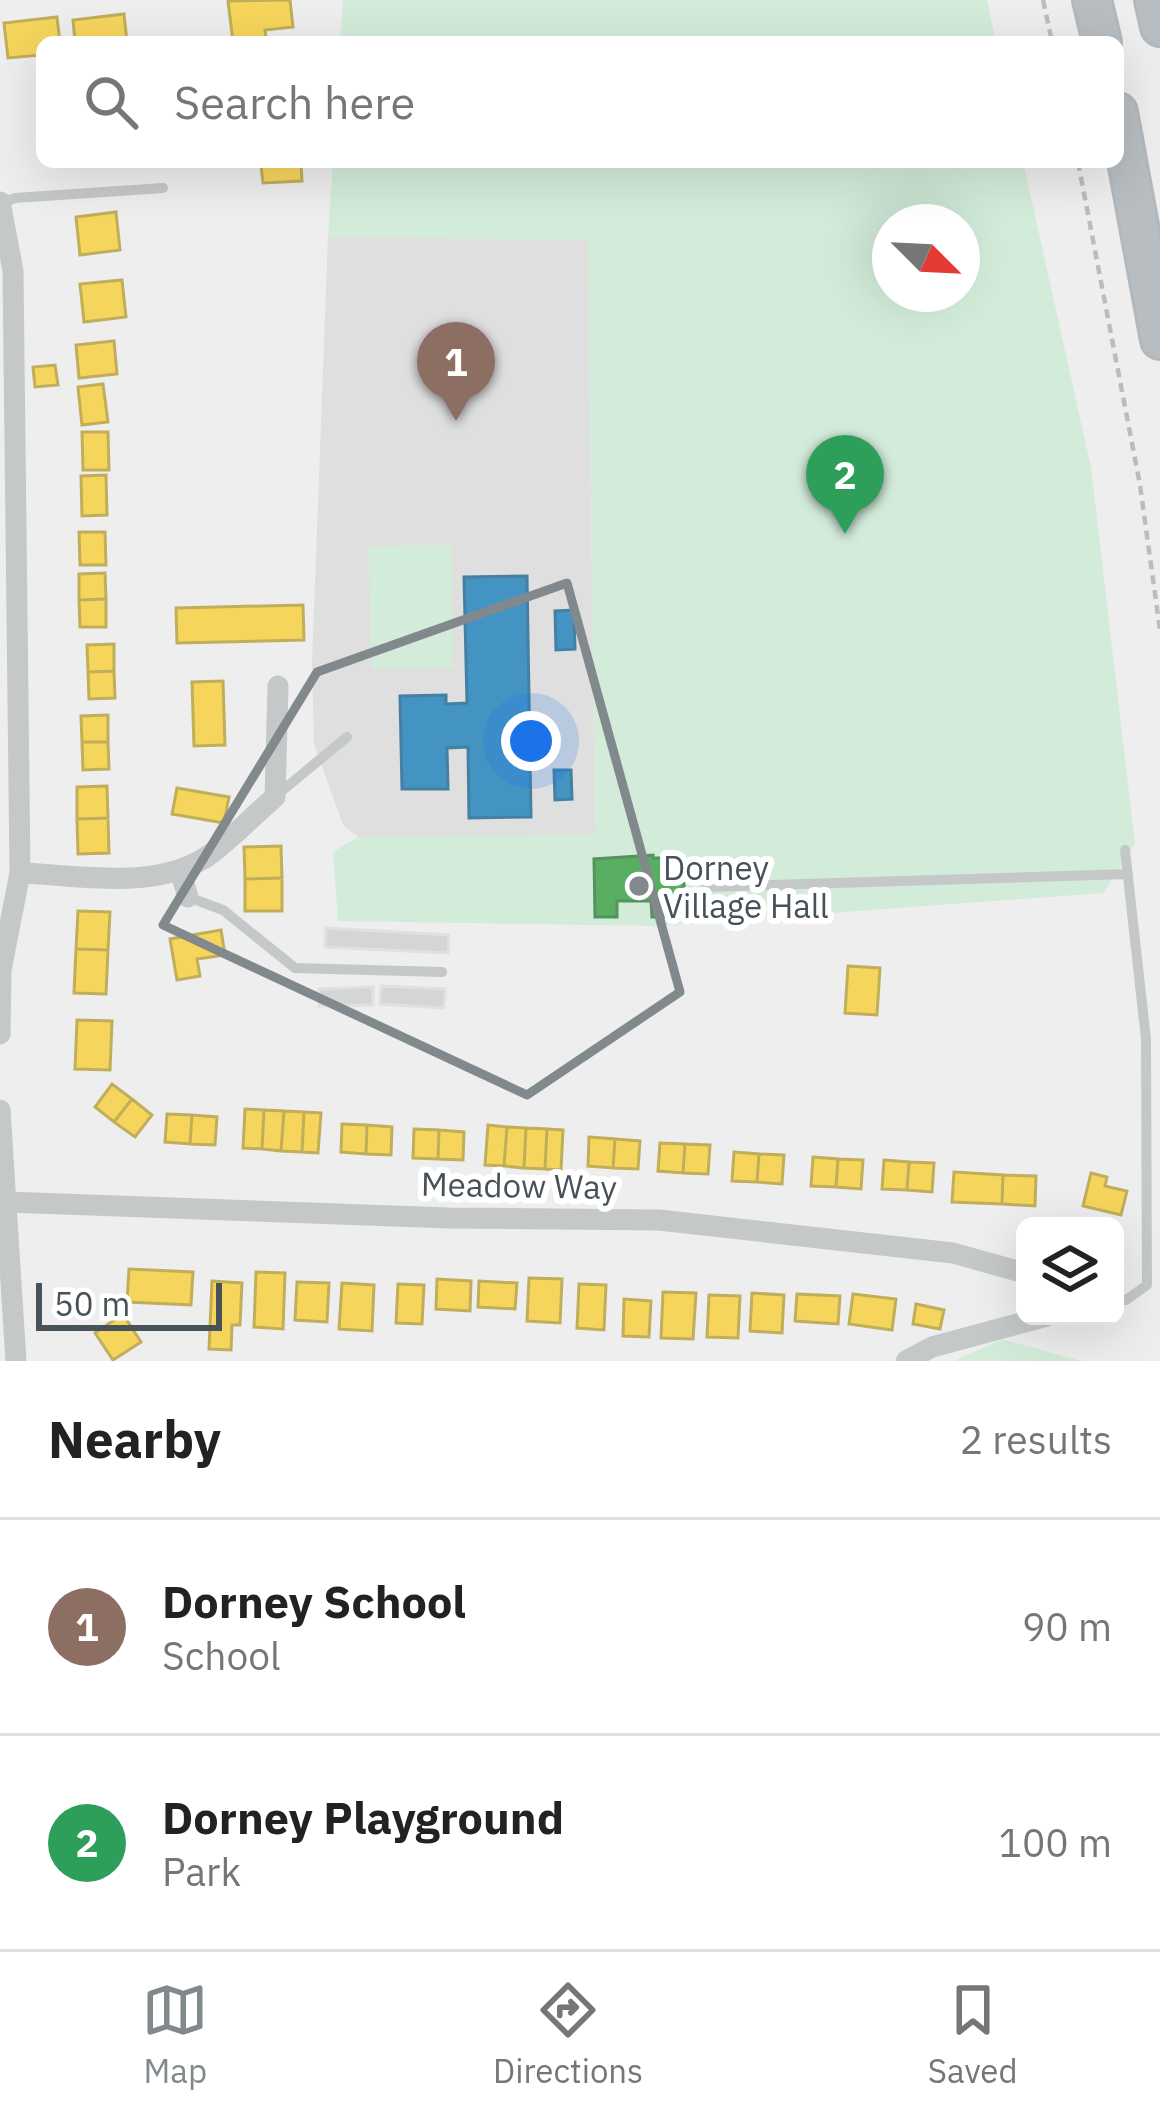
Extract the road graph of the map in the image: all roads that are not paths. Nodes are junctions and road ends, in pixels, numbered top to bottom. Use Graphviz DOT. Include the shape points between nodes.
graph roads {
  1 [pos="1092,0"];
  2 [pos="1154,0"];
  3 [pos="1160,27"];
  4 [pos="1101,36"];
  5 [pos="1124,145"];
  6 [pos="163,188"];
  7 [pos="1,202"];
  8 [pos="1160,340"];
  9 [pos="278,686"];
  10 [pos="347,736"];
  11 [pos="275,796"];
  12 [pos="1125,850"];
  13 [pos="180,870"];
  14 [pos="20,874"];
  15 [pos="1128,874"];
  16 [pos="707,886"];
  17 [pos="188,896"];
  18 [pos="442,972"];
  19 [pos="0,1034"];
  20 [pos="0,1110"];
  21 [pos="7,1202"];
  22 [pos="1016,1271"];
  23 [pos="1124,1300"];
  24 [pos="1016,1324"];
  25 [pos="16,1361"];
  26 [pos="906,1361"];
  1 -- 4 [label="highway"];
  2 -- 3 [label="highway"];
  5 -- 8 [label="highway"];
  6 -- 7 [label="lane"];
  7 -- 14 [label="street" via="13,272"];
  9 -- 11 [label="street"];
  10 -- 11 [label="lane"];
  11 -- 13 [label="street"];
  12 -- 15 [label="lane"];
  13 -- 14 [label="street" via="144,877"];
  13 -- 17 [label="street"];
  14 -- 19 [label="street" via="1,970"];
  15 -- 16 [label="lane"];
  15 -- 23 [label="lane" via="1146,1039 1147,1285"];
  17 -- 18 [label="lane" via="223,910 295,968"];
  20 -- 21 [label="street"];
  21 -- 22 [label="street, Meadow Way" via="659,1220 952,1253"];
  21 -- 25 [label="street"];
  24 -- 26 [label="street"];
}
